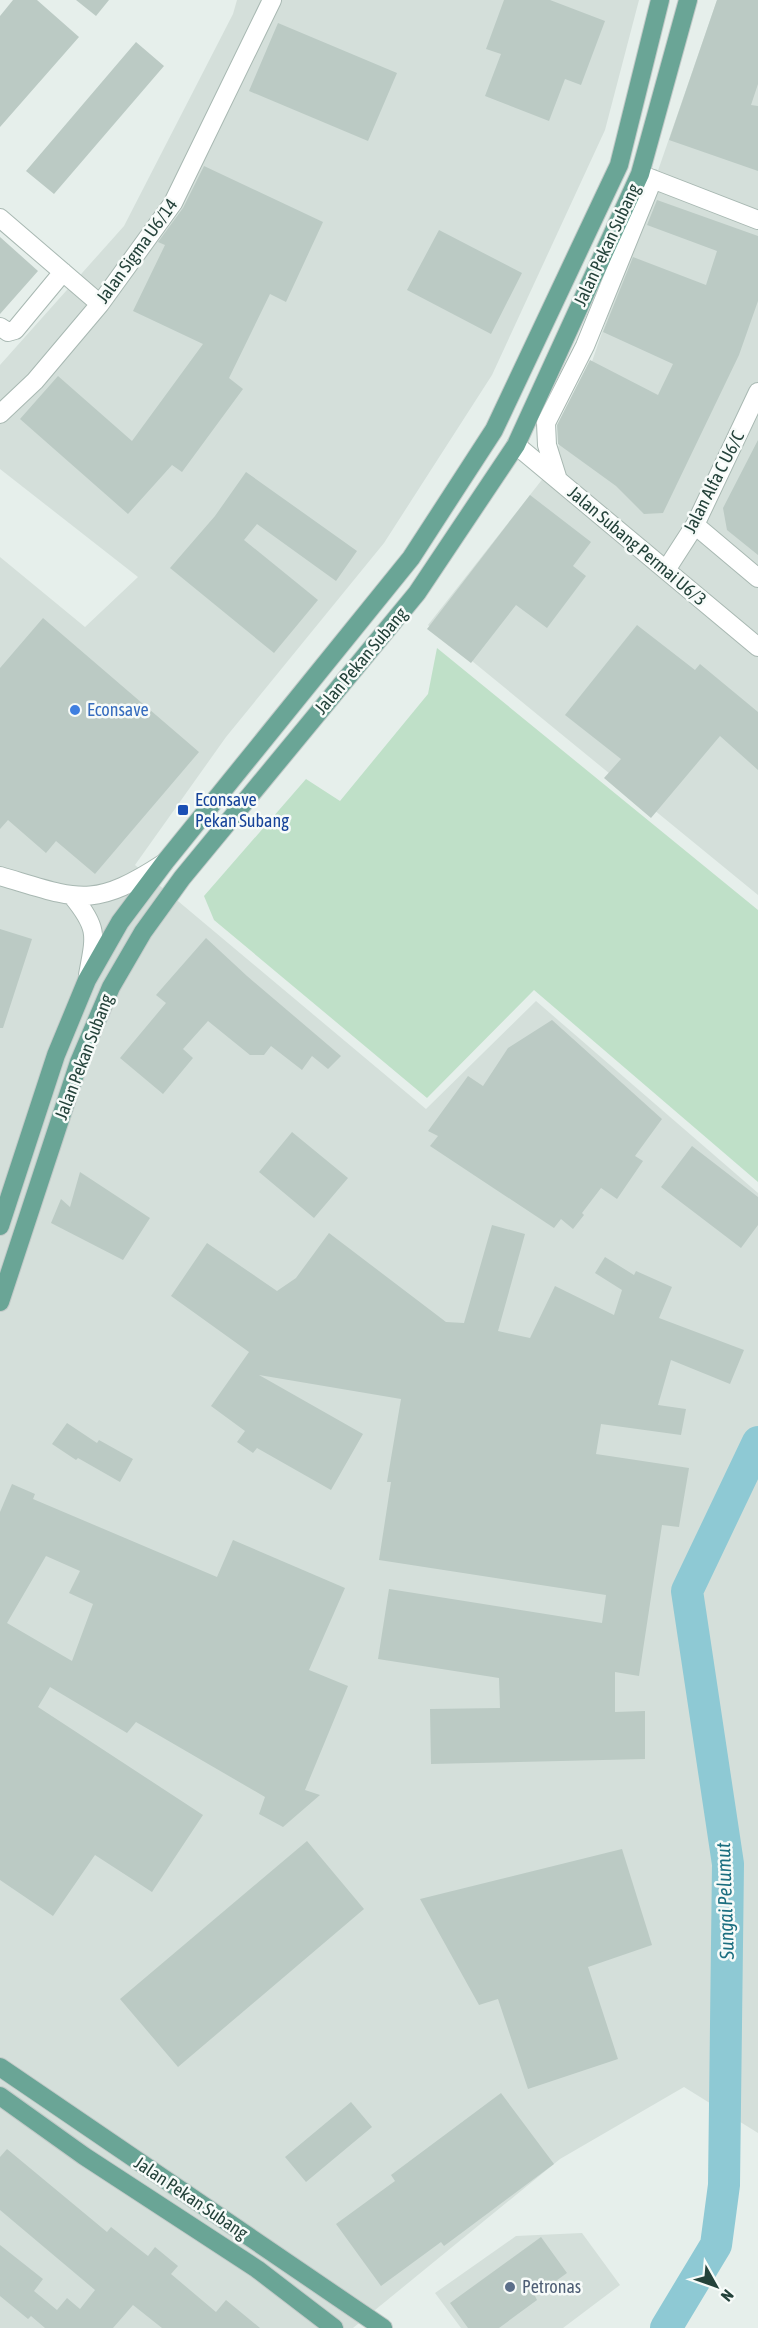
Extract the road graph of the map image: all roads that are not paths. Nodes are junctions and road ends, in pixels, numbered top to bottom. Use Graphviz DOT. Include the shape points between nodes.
graph roads {
  1 [pos="272,0"];
  2 [pos="660,0"];
  3 [pos="688,0"];
  4 [pos="647,177"];
  5 [pos="0,218"];
  6 [pos="758,220"];
  7 [pos="63,272"];
  8 [pos="100,304"];
  9 [pos="0,327"];
  10 [pos="758,392"];
  11 [pos="0,414"];
  12 [pos="516,445"];
  13 [pos="558,480"];
  14 [pos="695,525"];
  15 [pos="666,570"];
  16 [pos="758,578"];
  17 [pos="758,647"];
  18 [pos="165,862"];
  19 [pos="0,876"];
  20 [pos="73,897"];
  21 [pos="87,980"];
  22 [pos="0,1226"];
  23 [pos="0,1302"];
  24 [pos="0,2067"];
  25 [pos="0,2096"];
  26 [pos="334,2328"];
  27 [pos="383,2328"];
  1 -- 8 [label="street, Jalan Sigma U6/14" via="173,204"];
  2 -- 18 [label="main road, Jalan Pekan Subang" via="619,165 494,430 411,558"];
  3 -- 4 [label="main road, Jalan Pekan Subang"];
  4 -- 6 [label="street"];
  4 -- 12 [label="main road, Jalan Pekan Subang"];
  4 -- 13 [label="street" via="585,346 546,423 547,445"];
  5 -- 7 [label="street"];
  7 -- 8 [label="street"];
  7 -- 9 [label="street" via="15,330 8,332"];
  8 -- 11 [label="street, Jalan Sigma U6/14" via="35,381"];
  10 -- 14 [label="street, Jalan Alfa C U6/C"];
  12 -- 13 [label="street, Jalan Subang Permai U6/3"];
  12 -- 23 [label="main road, Jalan Pekan Subang" via="417,593 182,878 143,932 111,987 79,1062"];
  13 -- 15 [label="street, Jalan Subang Permai U6/3"];
  14 -- 15 [label="street, Jalan Alfa C U6/C"];
  14 -- 16 [label="street"];
  15 -- 17 [label="street, Jalan Subang Permai U6/3"];
  18 -- 20 [label="street" via="130,885 106,894"];
  18 -- 21 [label="main road, Jalan Pekan Subang" via="120,922"];
  19 -- 20 [label="street"];
  20 -- 21 [label="street" via="90,918 95,939"];
  21 -- 22 [label="main road, Jalan Pekan Subang" via="56,1056"];
  24 -- 27 [label="main road, Jalan Pekan Subang"];
  25 -- 26 [label="main road, Jalan Pekan Subang" via="257,2270"];
}
